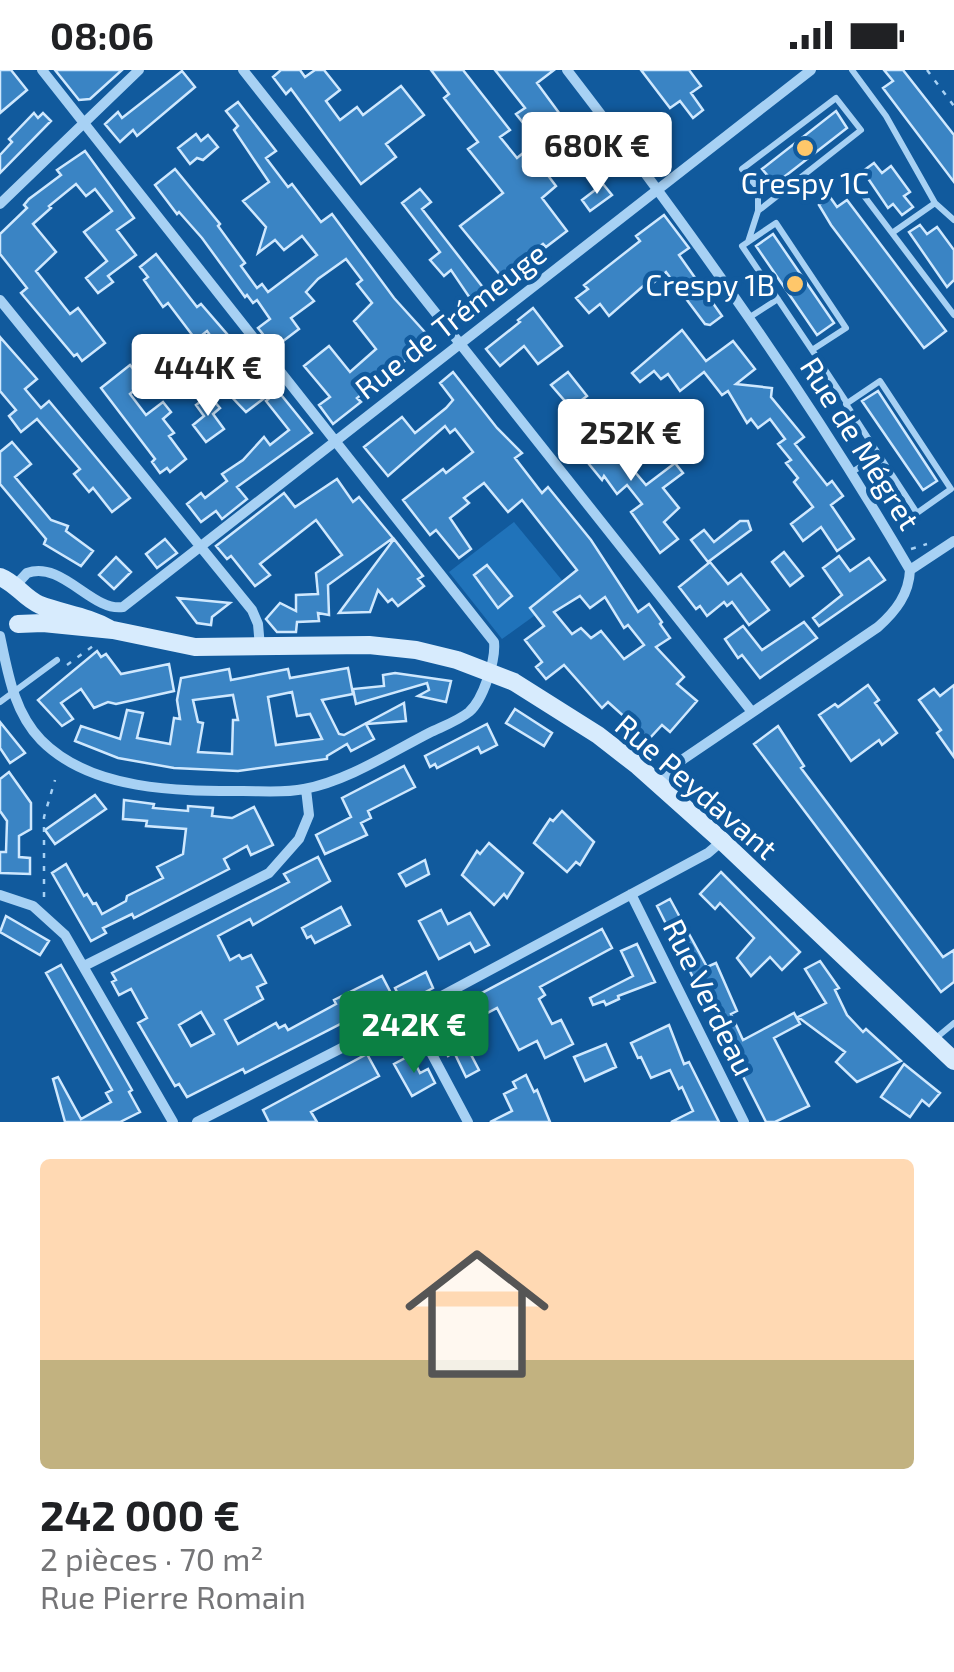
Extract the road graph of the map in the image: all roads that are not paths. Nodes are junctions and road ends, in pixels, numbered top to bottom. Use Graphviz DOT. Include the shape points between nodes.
graph roads {
  1 [pos="42,70"];
  2 [pos="139,70"];
  3 [pos="243,70"];
  4 [pos="568,70"];
  5 [pos="811,70"];
  6 [pos="852,70"];
  7 [pos="83,124"];
  8 [pos="849,176"];
  9 [pos="658,188"];
  10 [pos="935,203"];
  11 [pos="0,204"];
  12 [pos="758,211"];
  13 [pos="954,220"];
  14 [pos="892,233"];
  15 [pos="748,242"];
  16 [pos="778,299"];
  17 [pos="0,300"];
  18 [pos="954,315"];
  19 [pos="750,317"];
  20 [pos="460,344"];
  21 [pos="812,350"];
  22 [pos="848,404"];
  23 [pos="335,443"];
  24 [pos="879,455"];
  25 [pos="852,472"];
  26 [pos="954,541"];
  27 [pos="200,547"];
  28 [pos="910,570"];
  29 [pos="13,585"];
  30 [pos="18,624"];
  31 [pos="113,630"];
  32 [pos="0,636"];
  33 [pos="260,647"];
  34 [pos="57,660"];
  35 [pos="490,672"];
  36 [pos="13,692"];
  37 [pos="0,702"];
  38 [pos="752,712"];
  39 [pos="658,784"];
  40 [pos="306,789"];
  41 [pos="722,841"];
  42 [pos="631,894"];
  43 [pos="0,895"];
  44 [pos="84,966"];
  45 [pos="410,1013"];
  46 [pos="954,1023"];
  47 [pos="933,1041"];
  48 [pos="954,1062"];
  49 [pos="173,1122"];
  50 [pos="197,1122"];
  51 [pos="468,1122"];
  52 [pos="744,1122"];
  1 -- 7 [label="street"];
  2 -- 7 [label="street"];
  3 -- 20 [label="street"];
  4 -- 9 [label="street, Rue de Mégret"];
  5 -- 9 [label="street, Rue de Trémeuge"];
  6 -- 10 [label="lane"];
  7 -- 11 [label="street"];
  7 -- 23 [label="street"];
  8 -- 14 [label="lane"];
  9 -- 19 [label="street, Rue de Mégret"];
  9 -- 20 [label="street, Rue de Trémeuge"];
  10 -- 13 [label="lane"];
  10 -- 14 [label="lane"];
  12 -- 12 [label="lane" via="758,188 742,169 836,98 861,130"];
  12 -- 15 [label="lane"];
  14 -- 18 [label="lane"];
  15 -- 16 [label="lane" via="742,246"];
  15 -- 21 [label="lane" via="776,224 846,328"];
  16 -- 19 [label="lane"];
  16 -- 21 [label="lane"];
  17 -- 27 [label="street"];
  19 -- 25 [label="street, Rue de Mégret"];
  20 -- 23 [label="street, Rue de Trémeuge"];
  20 -- 38 [label="street"];
  21 -- 22 [label="lane"];
  22 -- 24 [label="lane"];
  22 -- 24 [label="lane" via="880,381 952,489 916,513"];
  23 -- 27 [label="street, Rue de Trémeuge"];
  23 -- 35 [label="street" via="494,642"];
  24 -- 25 [label="lane"];
  25 -- 28 [label="street, Rue de Mégret"];
  26 -- 28 [label="street"];
  27 -- 29 [label="street, Rue de Trémeuge" via="118,609 39,571"];
  27 -- 33 [label="street" via="256,618"];
  28 -- 38 [label="street, Rue de Mégret" via="906,593 888,618"];
  29 -- 30 [label="street" via="24,613"];
  29 -- 31 [label="street, Rue Peydavant" via="35,603"];
  30 -- 31 [label="street, Rue Peydavant"];
  30 -- 32 [label="street"];
  31 -- 33 [label="street, Rue Peydavant" via="176,645"];
  32 -- 36 [label="street"];
  33 -- 35 [label="street, Rue Peydavant" via="416,650"];
  34 -- 36 [label="lane"];
  35 -- 39 [label="street, Rue Peydavant" via="598,735"];
  35 -- 40 [label="street" via="466,714"];
  36 -- 37 [label="lane"];
  36 -- 40 [label="street" via="40,740 66,760 110,778 207,791"];
  38 -- 39 [label="street, Rue de Mégret"];
  39 -- 41 [label="street, Rue Peydavant"];
  40 -- 44 [label="street" via="309,815 300,838 268,873"];
  41 -- 42 [label="street"];
  41 -- 47 [label="street, Rue Peydavant"];
  42 -- 45 [label="street"];
  42 -- 52 [label="street, Rue Verdeau"];
  43 -- 44 [label="street" via="44,912"];
  44 -- 49 [label="street"];
  45 -- 50 [label="street"];
  45 -- 51 [label="street"];
  46 -- 47 [label="lane"];
  47 -- 48 [label="street, Rue Peydavant"];
}
